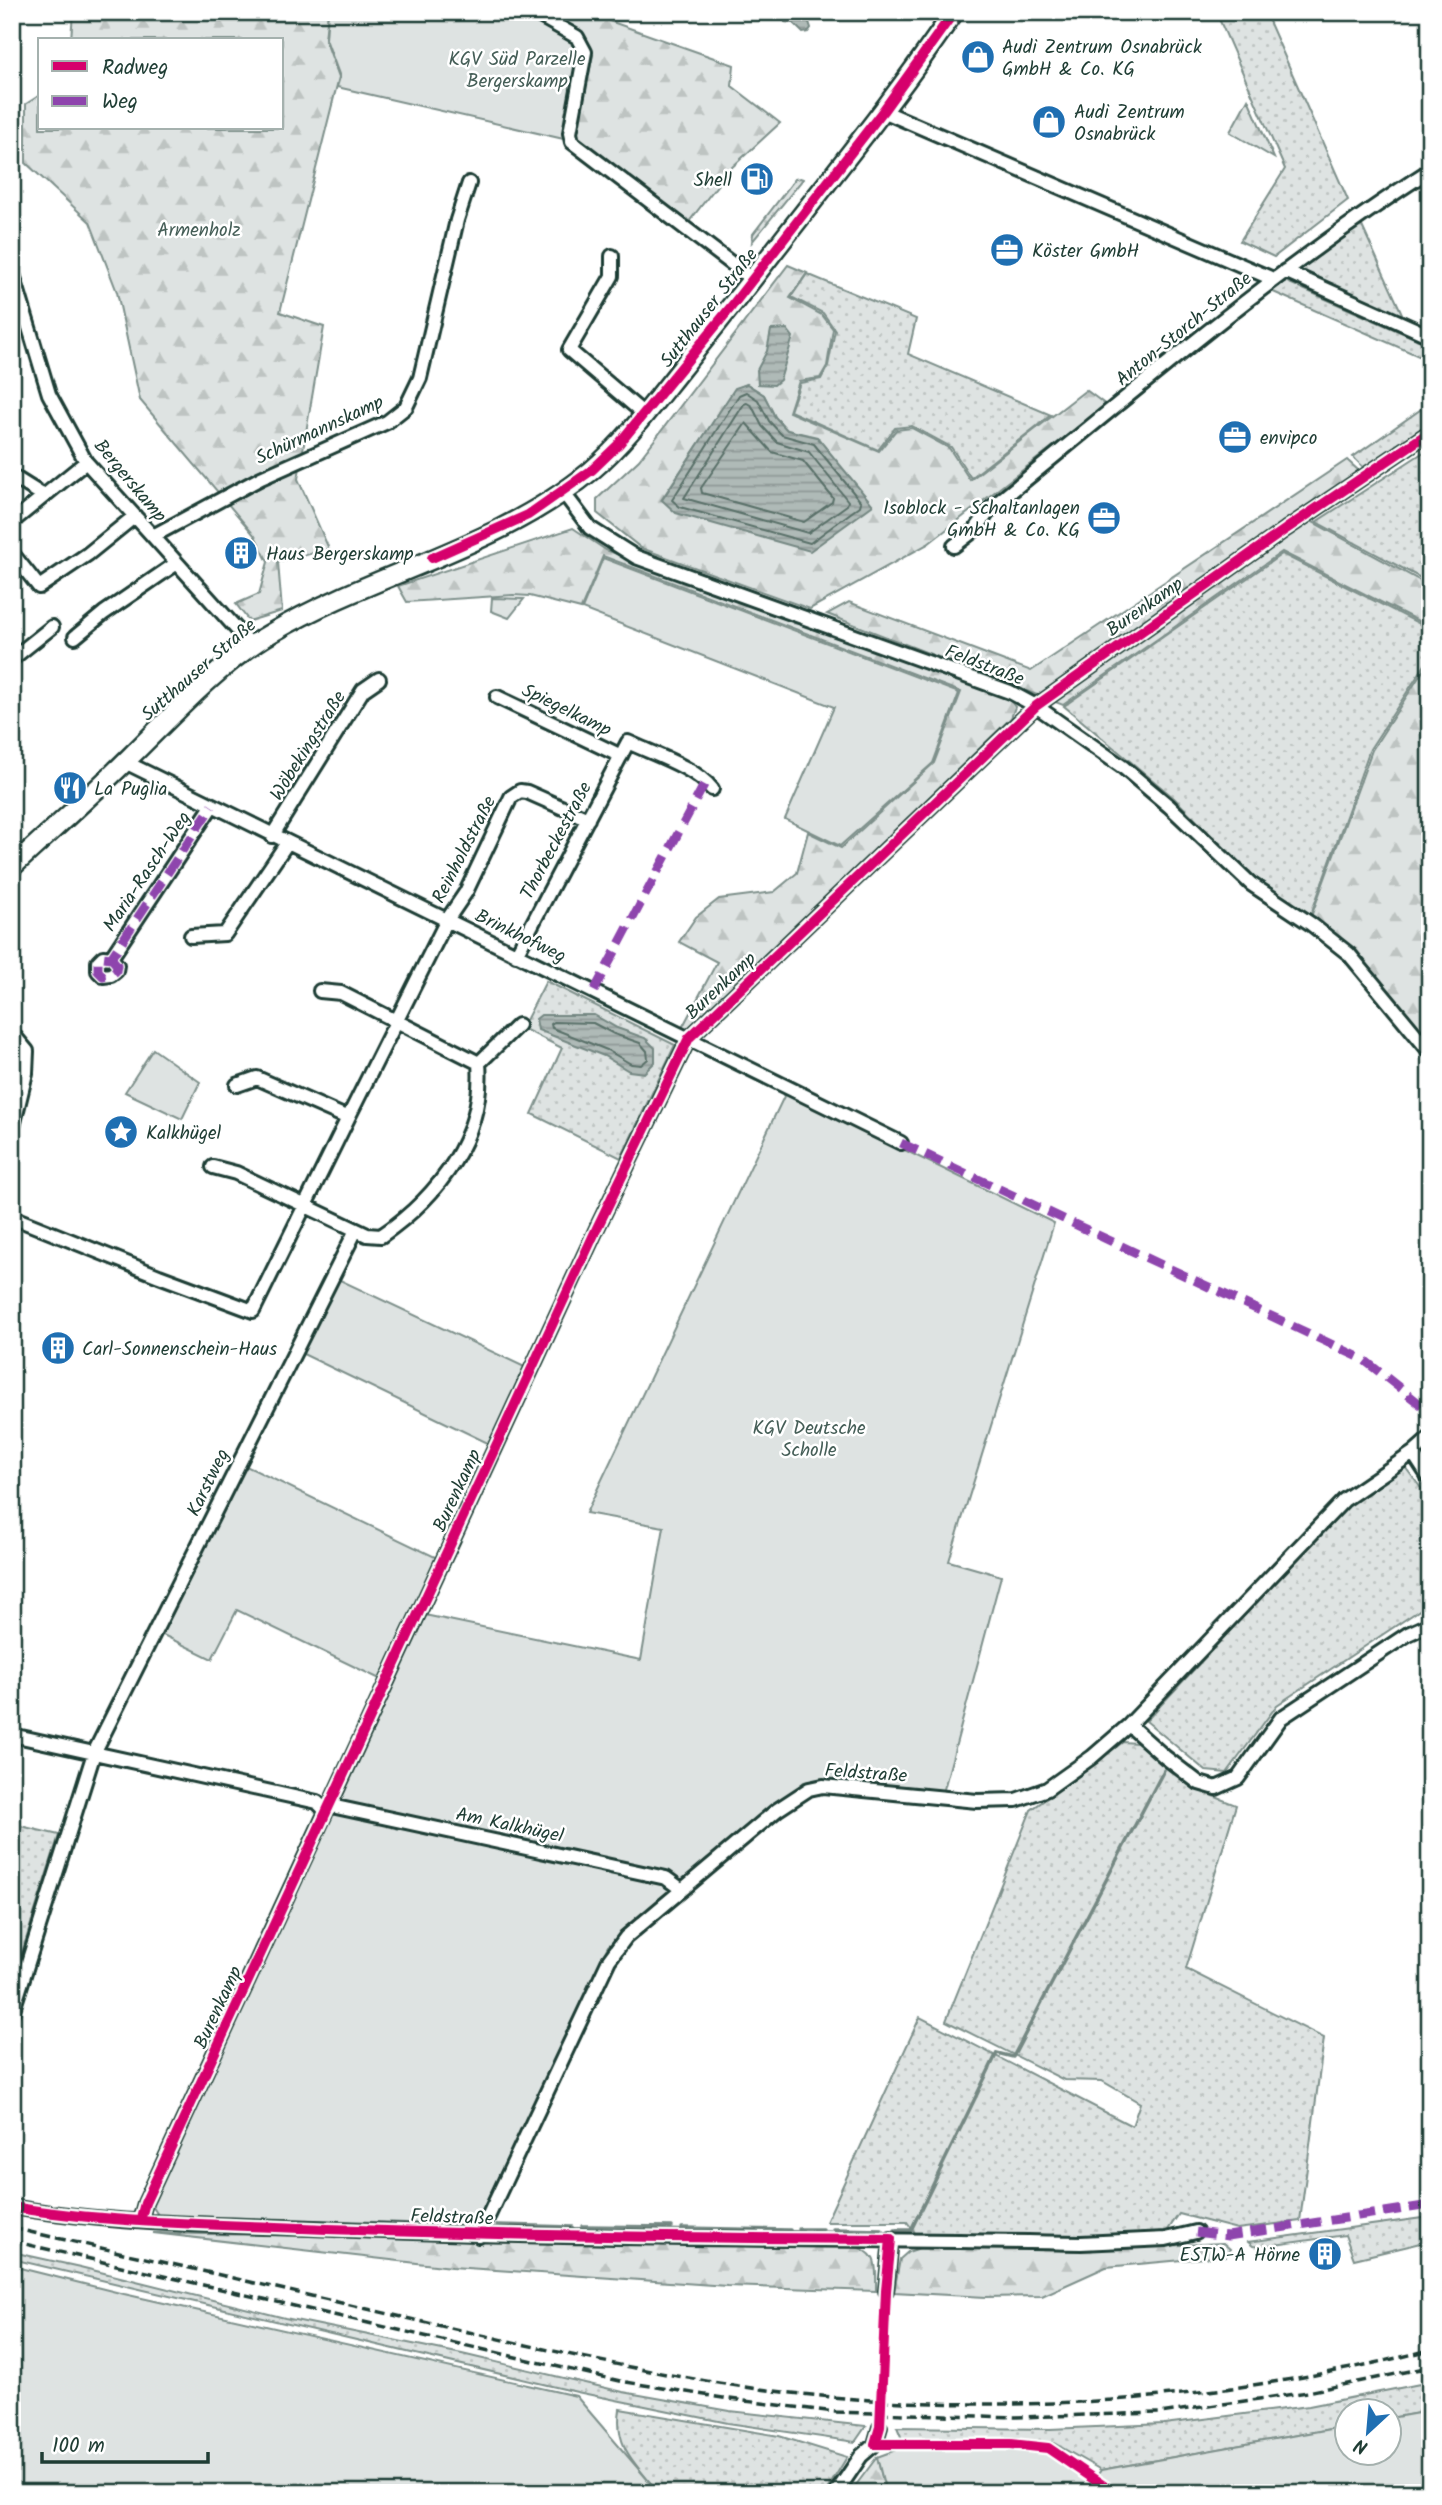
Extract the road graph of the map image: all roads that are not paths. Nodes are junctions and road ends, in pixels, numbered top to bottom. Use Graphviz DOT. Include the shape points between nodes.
graph roads {
  1 [pos="533,12"];
  2 [pos="954,12"];
  3 [pos="883,111"];
  4 [pos="1430,170"];
  5 [pos="469,183"];
  6 [pos="612,256"];
  7 [pos="12,271"];
  8 [pos="1285,271"];
  9 [pos="752,279"];
  10 [pos="1273,279"];
  11 [pos="1430,336"];
  12 [pos="644,414"];
  13 [pos="1430,432"];
  14 [pos="86,462"];
  15 [pos="12,476"];
  16 [pos="563,492"];
  17 [pos="44,496"];
  18 [pos="135,516"];
  19 [pos="12,522"];
  20 [pos="153,536"];
  21 [pos="954,547"];
  22 [pos="12,553"];
  23 [pos="177,563"];
  24 [pos="52,627"];
  25 [pos="75,637"];
  26 [pos="252,646"];
  27 [pos="12,659"];
  28 [pos="379,679"];
  29 [pos="497,697"];
  30 [pos="1036,706"];
  31 [pos="628,742"];
  32 [pos="621,756"];
  33 [pos="125,762"];
  34 [pos="712,789"];
  35 [pos="212,806"];
  36 [pos="589,820"];
  37 [pos="272,836"];
  38 [pos="287,844"];
  39 [pos="12,867"];
  40 [pos="447,920"];
  41 [pos="191,936"];
  42 [pos="516,955"];
  43 [pos="111,957"];
  44 [pos="320,991"];
  45 [pos="397,1020"];
  46 [pos="518,1025"];
  47 [pos="12,1033"];
  48 [pos="689,1038"];
  49 [pos="1430,1052"];
  50 [pos="479,1063"];
  51 [pos="237,1085"];
  52 [pos="348,1118"];
  53 [pos="12,1131"];
  54 [pos="901,1143"];
  55 [pos="213,1167"];
  56 [pos="306,1206"];
  57 [pos="12,1217"];
  58 [pos="356,1230"];
  59 [pos="1430,1438"];
  60 [pos="1413,1453"];
  61 [pos="1430,1479"];
  62 [pos="1430,1624"];
  63 [pos="1129,1725"];
  64 [pos="12,1735"];
  65 [pos="94,1753"];
  66 [pos="327,1804"];
  67 [pos="681,1889"];
  68 [pos="12,2013"];
  69 [pos="12,2207"];
  70 [pos="140,2221"];
  71 [pos="1196,2232"];
  72 [pos="479,2235"];
  73 [pos="891,2239"];
  74 [pos="886,2291"];
  75 [pos="880,2427"];
  76 [pos="836,2493"];
  1 -- 9 [label="street, Sutthauser Straße" via="577,37 585,51 572,142"];
  2 -- 3 [label="street, Sutthauser Straße"];
  3 -- 9 [label="street, Sutthauser Straße"];
  3 -- 10 [label="street, Anton-Storch-Straße"];
  4 -- 8 [label="street"];
  5 -- 20 [label="street, Schürmannskamp" via="420,378 406,407 387,422 261,478"];
  6 -- 12 [label="street" via="612,276 569,350"];
  7 -- 14 [label="street, Bergerskamp" via="49,394"];
  8 -- 10 [label="street"];
  8 -- 11 [label="street"];
  9 -- 12 [label="street, Sutthauser Straße"];
  10 -- 21 [label="street, Anton-Storch-Straße" via="991,508 976,529"];
  12 -- 16 [label="street, Sutthauser Straße" via="592,470"];
  13 -- 30 [label="street, Burenkamp"];
  14 -- 17 [label="street"];
  14 -- 18 [label="street, Bergerskamp"];
  15 -- 17 [label="street"];
  16 -- 26 [label="street, Sutthauser Straße" via="511,525 286,624"];
  16 -- 30 [label="street, Feldstraße" via="590,527 636,557 1010,692"];
  17 -- 19 [label="street"];
  18 -- 20 [label="street, Bergerskamp"];
  18 -- 22 [label="street" via="39,587"];
  20 -- 23 [label="street, Bergerskamp"];
  23 -- 25 [label="street"];
  23 -- 26 [label="street, Bergerskamp"];
  24 -- 27 [label="street"];
  26 -- 33 [label="street, Sutthauser Straße"];
  28 -- 37 [label="street, Wöbekingstraße" via="363,690"];
  29 -- 32 [label="street, Spiegelkamp"];
  30 -- 48 [label="street, Burenkamp"];
  30 -- 49 [label="street, Feldstraße" via="1125,768 1251,884 1349,954"];
  31 -- 32 [label="street, Thorbeckestraße"];
  31 -- 34 [label="street, Spiegelkamp" via="690,772"];
  32 -- 36 [label="street, Thorbeckestraße"];
  33 -- 35 [label="street, Brinkhofweg"];
  33 -- 39 [label="street, Sutthauser Straße"];
  35 -- 37 [label="street, Brinkhofweg"];
  35 -- 43 [label="street, Maria-Rasch-Weg"];
  36 -- 40 [label="street, Reinholdstraße" via="520,791 512,797 466,892"];
  36 -- 42 [label="street, Thorbeckestraße"];
  37 -- 38 [label="street, Brinkhofweg"];
  38 -- 40 [label="street, Brinkhofweg"];
  38 -- 41 [label="street" via="225,934"];
  40 -- 42 [label="street, Brinkhofweg"];
  40 -- 45 [label="street, Reinholdstraße"];
  42 -- 48 [label="street, Brinkhofweg"];
  44 -- 45 [label="street" via="341,993"];
  45 -- 50 [label="street"];
  45 -- 52 [label="street, Reinholdstraße"];
  46 -- 50 [label="street"];
  47 -- 53 [label="street" via="26,1051 26,1073"];
  48 -- 54 [label="street, Brinkhofweg"];
  48 -- 66 [label="street, Burenkamp"];
  50 -- 58 [label="street" via="481,1086 475,1118 452,1167 381,1236"];
  51 -- 52 [label="street" via="257,1078"];
  52 -- 56 [label="street, Reinholdstraße"];
  55 -- 56 [label="street"];
  56 -- 57 [label="street, Reinholdstraße" via="253,1311"];
  56 -- 58 [label="street"];
  58 -- 65 [label="street, Karstweg"];
  59 -- 60 [label="street, Feldstraße"];
  60 -- 61 [label="street"];
  60 -- 63 [label="street, Feldstraße" via="1344,1500"];
  62 -- 63 [label="street" via="1281,1718 1238,1778 1216,1788 1199,1783"];
  63 -- 67 [label="street, Feldstraße" via="1047,1789 1016,1800 977,1801 823,1786 809,1789 776,1810"];
  64 -- 65 [label="street, Am Kalkhügel"];
  65 -- 66 [label="street, Am Kalkhügel"];
  65 -- 68 [label="street"];
  66 -- 67 [label="street, Am Kalkhügel" via="666,1878"];
  66 -- 70 [label="street, Burenkamp"];
  67 -- 72 [label="street, Feldstraße" via="626,1937 610,1960"];
  69 -- 70 [label="street, Feldstraße"];
  70 -- 72 [label="street, Feldstraße"];
  71 -- 73 [label="street, Feldstraße" via="1166,2239 1081,2243"];
  72 -- 73 [label="street, Feldstraße"];
  73 -- 74 [label="street"];
  75 -- 76 [label="street" via="875,2444"];
}
